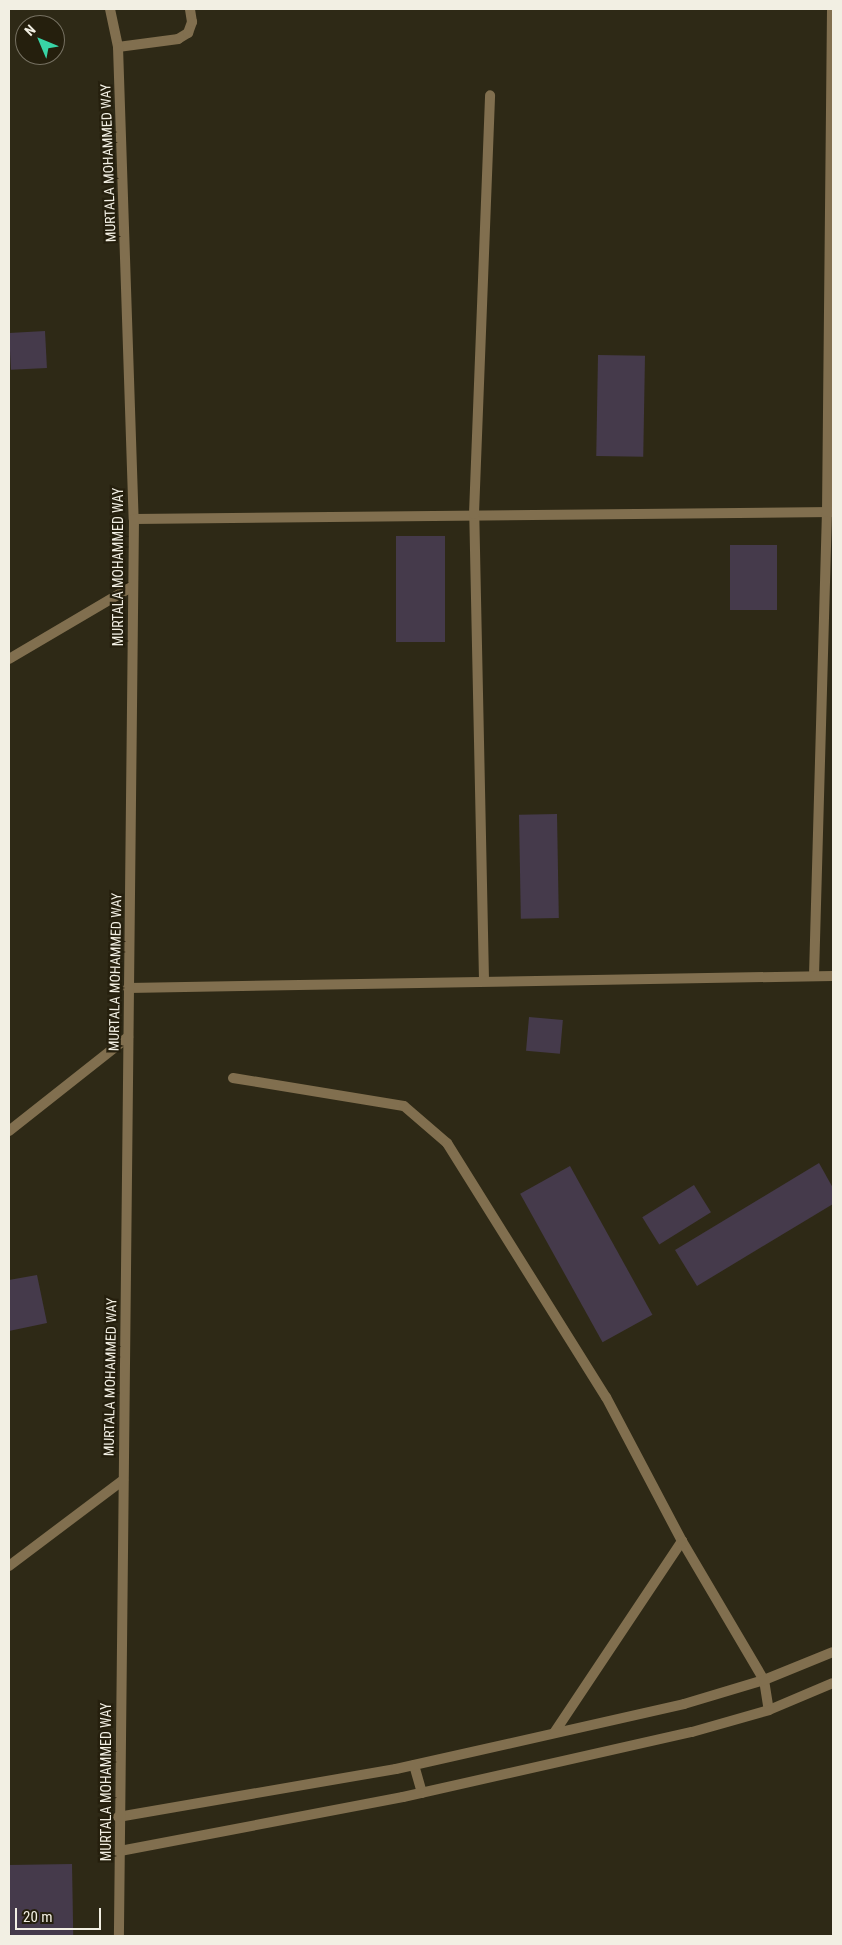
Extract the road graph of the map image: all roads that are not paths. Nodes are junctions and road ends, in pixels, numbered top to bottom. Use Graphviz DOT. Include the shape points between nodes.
graph roads {
  1 [pos="110,9"];
  2 [pos="190,9"];
  3 [pos="832,9"];
  4 [pos="118,47"];
  5 [pos="490,95"];
  6 [pos="830,512"];
  7 [pos="474,514"];
  8 [pos="134,519"];
  9 [pos="133,586"];
  10 [pos="9,659"];
  11 [pos="814,976"];
  12 [pos="833,976"];
  13 [pos="484,980"];
  14 [pos="128,988"];
  15 [pos="128,1037"];
  16 [pos="232,1078"];
  17 [pos="9,1131"];
  18 [pos="123,1480"];
  19 [pos="682,1541"];
  20 [pos="9,1566"];
  21 [pos="833,1652"];
  22 [pos="764,1680"];
  23 [pos="833,1683"];
  24 [pos="769,1710"];
  25 [pos="554,1733"];
  26 [pos="414,1765"];
  27 [pos="422,1793"];
  28 [pos="118,1817"];
  29 [pos="120,1851"];
  30 [pos="119,1936"];
  1 -- 4 [label="street, MURTALA MOHAMMED WAY"];
  2 -- 4 [label="street" via="192,22 188,33 178,39"];
  3 -- 6 [label="street"];
  4 -- 8 [label="street, MURTALA MOHAMMED WAY"];
  5 -- 7 [label="street"];
  6 -- 7 [label="street"];
  6 -- 11 [label="street"];
  7 -- 8 [label="street"];
  7 -- 13 [label="street"];
  8 -- 9 [label="street, MURTALA MOHAMMED WAY"];
  9 -- 10 [label="street"];
  9 -- 14 [label="street, MURTALA MOHAMMED WAY"];
  11 -- 12 [label="street"];
  11 -- 13 [label="street"];
  13 -- 14 [label="street"];
  14 -- 15 [label="street, MURTALA MOHAMMED WAY"];
  15 -- 17 [label="street"];
  15 -- 18 [label="street, MURTALA MOHAMMED WAY"];
  16 -- 19 [label="street" via="404,1106 447,1143 606,1397"];
  18 -- 20 [label="street"];
  18 -- 28 [label="street, MURTALA MOHAMMED WAY"];
  19 -- 22 [label="street"];
  19 -- 25 [label="street"];
  21 -- 22 [label="street"];
  22 -- 24 [label="street"];
  22 -- 25 [label="street" via="684,1704"];
  23 -- 24 [label="street"];
  24 -- 27 [label="street" via="692,1732"];
  25 -- 26 [label="street"];
  26 -- 27 [label="street"];
  26 -- 28 [label="street"];
  27 -- 29 [label="street"];
  28 -- 29 [label="street, MURTALA MOHAMMED WAY"];
  29 -- 30 [label="street, MURTALA MOHAMMED WAY"];
}
